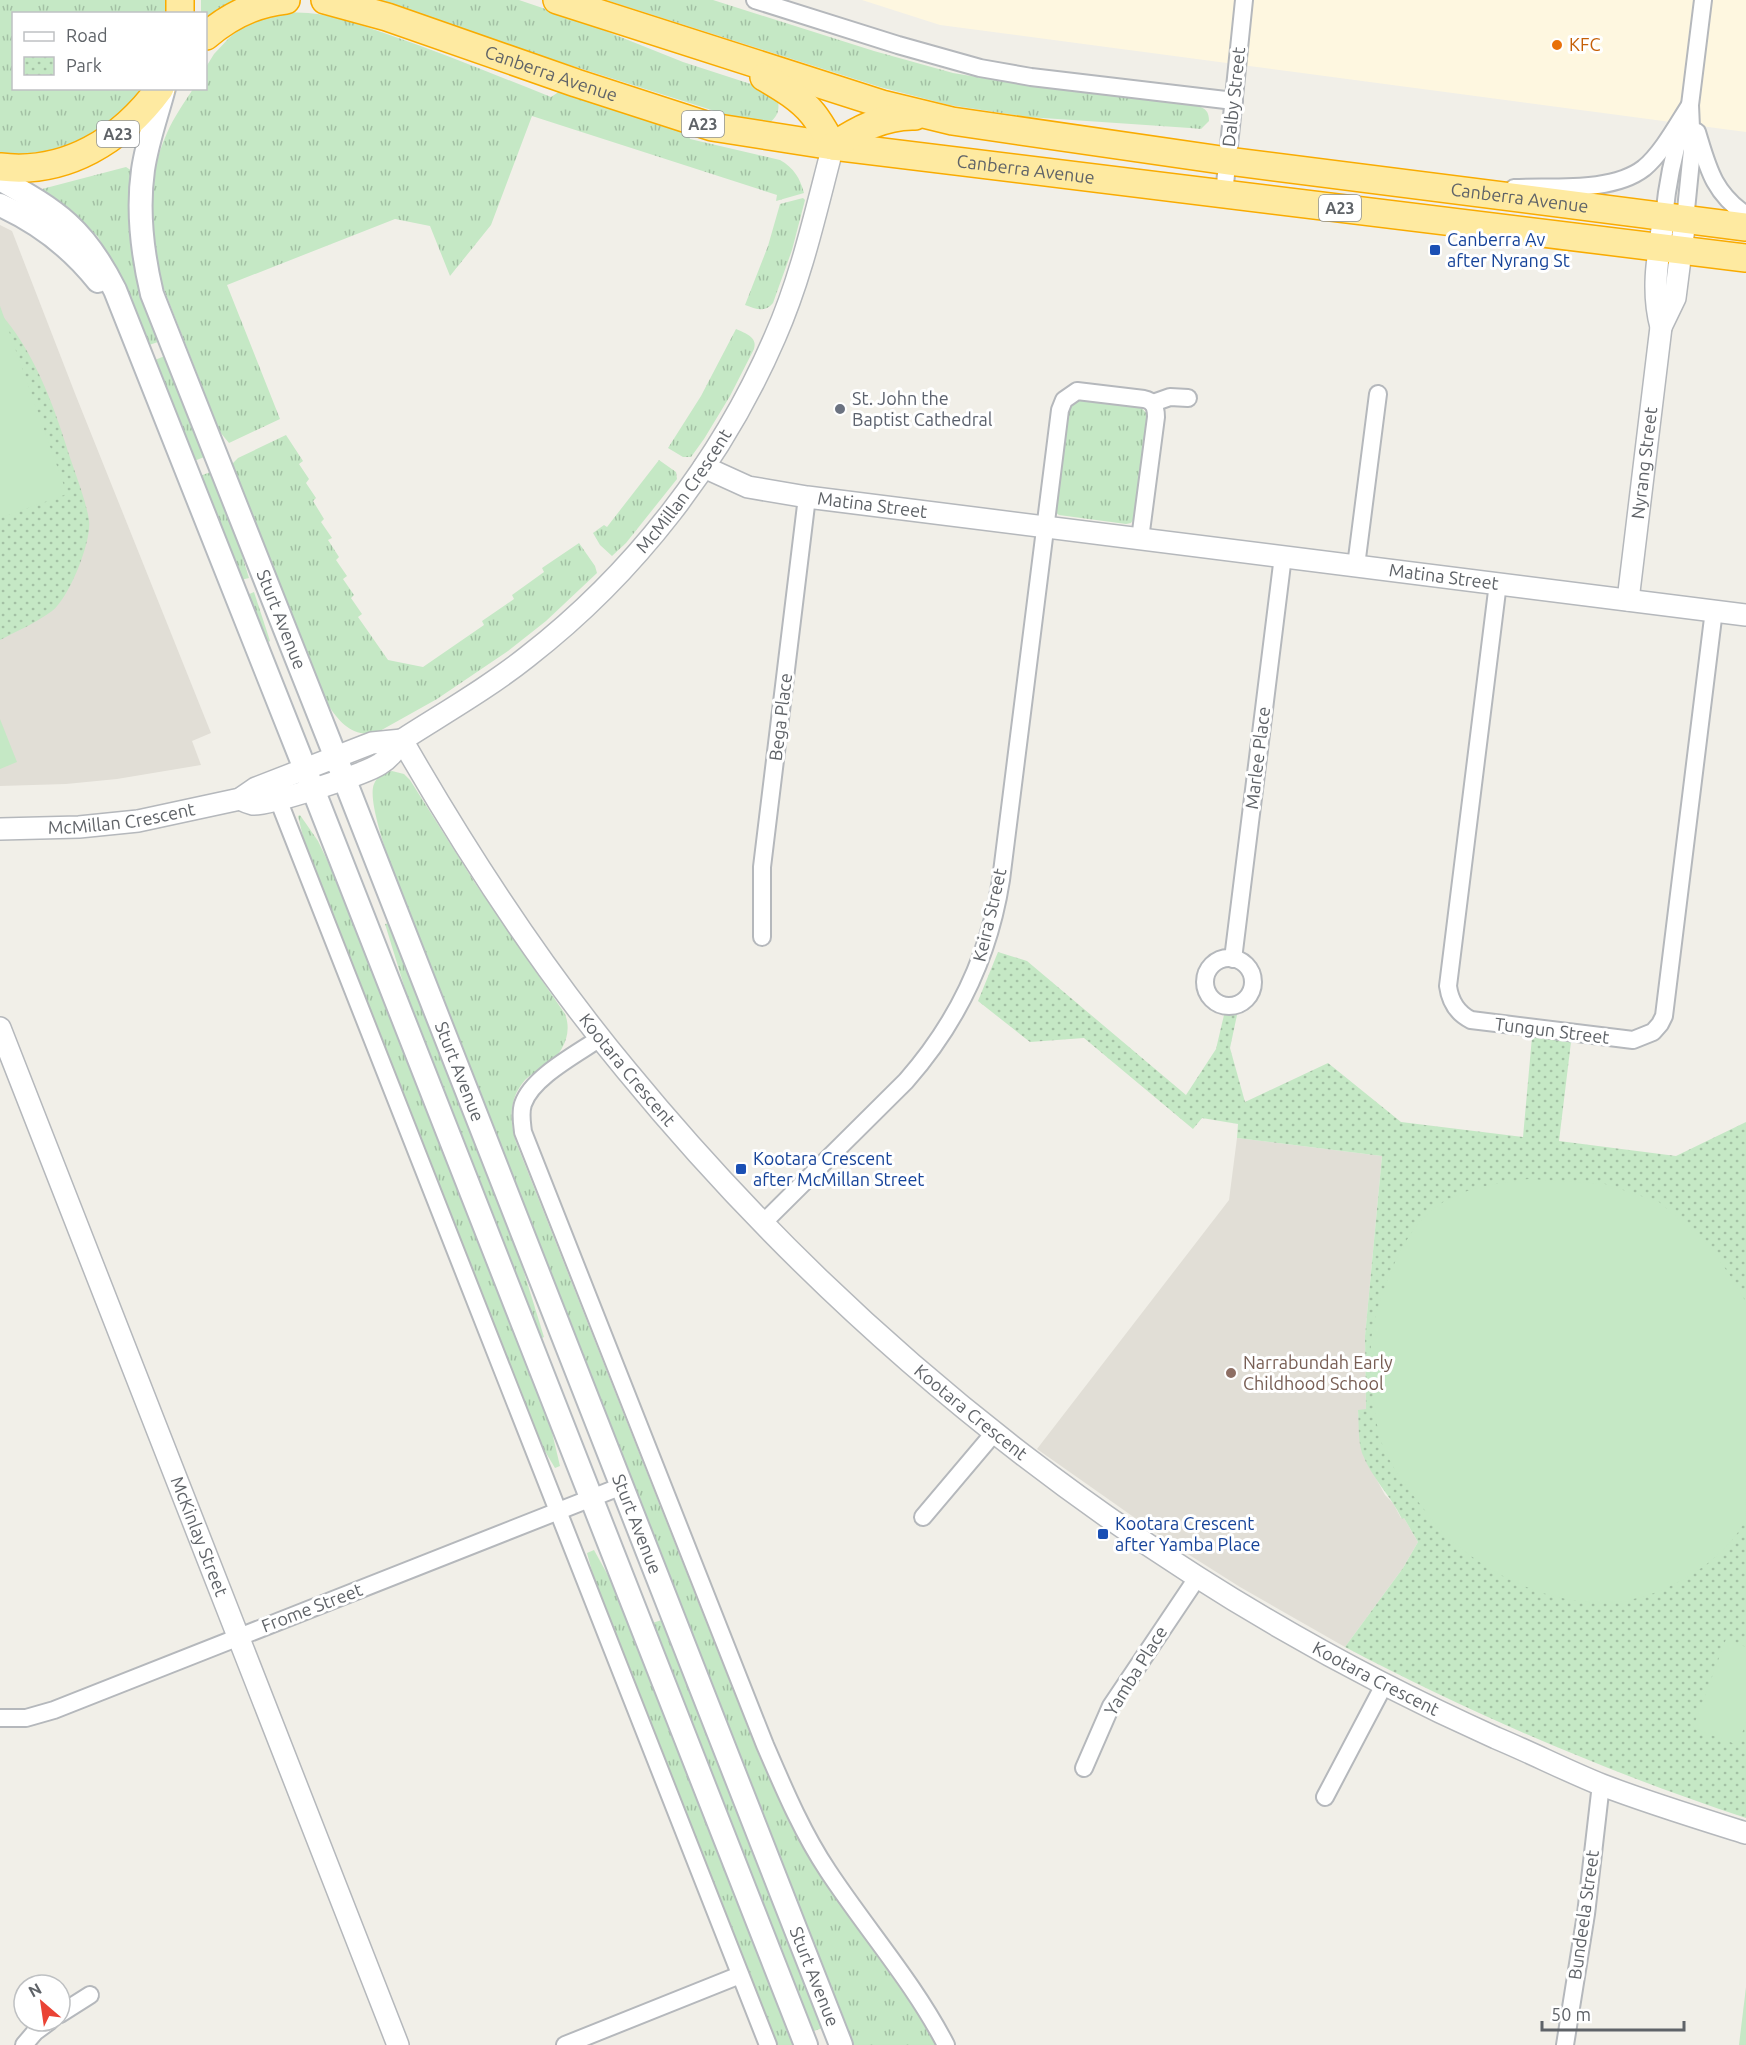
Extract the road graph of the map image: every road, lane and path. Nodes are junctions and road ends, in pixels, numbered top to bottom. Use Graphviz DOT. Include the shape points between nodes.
graph roads {
  1 [pos="286,0"];
  2 [pos="325,0"];
  3 [pos="557,0"];
  4 [pos="755,0"];
  5 [pos="1244,0"];
  6 [pos="1703,0"];
  7 [pos="207,35"];
  8 [pos="730,56"];
  9 [pos="780,87"];
  10 [pos="160,90"];
  11 [pos="162,90"];
  12 [pos="1234,101"];
  13 [pos="1690,105"];
  14 [pos="926,116"];
  15 [pos="764,135"];
  16 [pos="833,146"];
  17 [pos="1228,161"];
  18 [pos="0,167"];
  19 [pos="0,179"];
  20 [pos="1455,190"];
  21 [pos="1224,194"];
  22 [pos="0,205"];
  23 [pos="1746,215"];
  24 [pos="1674,218"];
  25 [pos="1746,227"];
  26 [pos="1670,249"];
  27 [pos="1746,258"];
  28 [pos="125,315"];
  29 [pos="1378,394"];
  30 [pos="1188,398"];
  31 [pos="1153,404"];
  32 [pos="704,467"];
  33 [pos="807,497"];
  34 [pos="1046,528"];
  35 [pos="1140,539"];
  36 [pos="1283,556"];
  37 [pos="1356,566"];
  38 [pos="1497,583"];
  39 [pos="1628,600"];
  40 [pos="1714,610"];
  41 [pos="1746,615"];
  42 [pos="402,740"];
  43 [pos="336,757"];
  44 [pos="344,778"];
  45 [pos="308,779"];
  46 [pos="274,790"];
  47 [pos="0,829"];
  48 [pos="762,937"];
  49 [pos="1233,959"];
  50 [pos="0,1028"];
  51 [pos="600,1038"];
  52 [pos="763,1223"];
  53 [pos="994,1433"];
  54 [pos="622,1486"];
  55 [pos="591,1498"];
  56 [pos="558,1511"];
  57 [pos="923,1516"];
  58 [pos="1197,1578"];
  59 [pos="240,1636"];
  60 [pos="1384,1685"];
  61 [pos="0,1718"];
  62 [pos="1084,1768"];
  63 [pos="1601,1784"];
  64 [pos="1325,1797"];
  65 [pos="1746,1833"];
  66 [pos="740,1975"];
  67 [pos="90,1995"];
  68 [pos="72,2006"];
  69 [pos="34,2033"];
  70 [pos="24,2045"];
  71 [pos="398,2045"];
  72 [pos="565,2045"];
  73 [pos="768,2045"];
  74 [pos="806,2045"];
  75 [pos="841,2045"];
  76 [pos="946,2045"];
  77 [pos="1565,2045"];
  1 -- 7 [label="highway" via="251,8"];
  2 -- 15 [label="highway, Canberra Avenue / A23" via="387,17 712,127"];
  3 -- 8 [label="highway, Canberra Avenue / A23"];
  4 -- 12 [label="street" via="980,68"];
  5 -- 12 [label="street, Dalby Street"];
  6 -- 13 [label="street, Nyrang Street"];
  8 -- 9 [label="highway"];
  8 -- 14 [label="highway, Canberra Avenue / A23"];
  9 -- 15 [label="highway" via="787,101 787,113 775,130"];
  9 -- 16 [label="highway" via="813,114"];
  10 -- 18 [label="highway, A23" via="128,126 88,153 44,166"];
  11 -- 43 [label="main road, Sturt Avenue" via="141,187 143,255 152,294"];
  12 -- 17 [label="street, Dalby Street"];
  13 -- 20 [label="street" via="1644,168 1619,181 1584,187"];
  13 -- 23 [label="street" via="1708,172 1723,195"];
  13 -- 24 [label="street, Nyrang Street" via="1667,183"];
  14 -- 16 [label="highway" via="884,120"];
  14 -- 17 [label="highway, Canberra Avenue / A23"];
  15 -- 16 [label="highway, Canberra Avenue / A23"];
  16 -- 21 [label="highway, Canberra Avenue / A23"];
  16 -- 32 [label="street, McMillan Crescent" via="804,254 776,336"];
  17 -- 20 [label="highway, Canberra Avenue / A23"];
  17 -- 21 [label="street, Dalby Street"];
  19 -- 28 [label="main road, Sturt Avenue" via="63,218 83,238 104,268"];
  20 -- 24 [label="highway, Canberra Avenue / A23"];
  21 -- 26 [label="highway, Canberra Avenue / A23"];
  22 -- 28 [label="main road" via="33,221 69,248"];
  24 -- 25 [label="highway, Canberra Avenue / A23"];
  24 -- 26 [label="street, Nyrang Street"];
  26 -- 27 [label="highway, Canberra Avenue / A23"];
  26 -- 39 [label="street, Nyrang Street" via="1675,298 1661,327"];
  28 -- 45 [label="main road, Sturt Avenue"];
  29 -- 37 [label="street"];
  30 -- 31 [label="street" via="1170,397"];
  31 -- 34 [label="street" via="1144,399 1085,391 1077,391 1064,400"];
  31 -- 35 [label="street" via="1156,417"];
  32 -- 33 [label="street, Matina Street" via="754,489"];
  32 -- 42 [label="street, McMillan Crescent" via="651,537 571,621 501,676"];
  33 -- 34 [label="street, Matina Street"];
  33 -- 48 [label="street, Bega Place" via="762,867"];
  34 -- 35 [label="street, Matina Street"];
  34 -- 52 [label="street, Keira Street" via="999,890 975,976 948,1027 913,1073"];
  35 -- 36 [label="street, Matina Street"];
  36 -- 37 [label="street, Matina Street"];
  36 -- 49 [label="street, Marlee Place"];
  37 -- 38 [label="street, Matina Street"];
  38 -- 39 [label="street, Matina Street"];
  38 -- 40 [label="street, Tungun Street" via="1449,991 1458,1011 1471,1020 1548,1031 1633,1040 1653,1032 1664,1016"];
  39 -- 40 [label="street, Matina Street"];
  40 -- 41 [label="street, Matina Street"];
  42 -- 43 [label="street, McMillan Crescent" via="376,742"];
  42 -- 44 [label="street, McMillan Crescent" via="381,763"];
  42 -- 51 [label="street, Kootara Crescent" via="507,908"];
  43 -- 44 [label="main road, Sturt Avenue"];
  43 -- 45 [label="street, McMillan Crescent"];
  44 -- 45 [label="street, McMillan Crescent"];
  44 -- 54 [label="main road, Sturt Avenue"];
  45 -- 46 [label="street, McMillan Crescent"];
  45 -- 55 [label="main road, Sturt Avenue"];
  46 -- 47 [label="street, McMillan Crescent" via="254,804 240,799 121,823"];
  46 -- 56 [label="street"];
  50 -- 59 [label="street, McKinlay Street"];
  51 -- 52 [label="street, Kootara Crescent"];
  51 -- 76 [label="street, Sturt Avenue" via="535,1084 523,1102 523,1132 794,1812 827,1869 905,1978"];
  52 -- 53 [label="street, Kootara Crescent" via="926,1377"];
  53 -- 57 [label="street"];
  53 -- 58 [label="street, Kootara Crescent"];
  54 -- 55 [label="street, Frome Street"];
  54 -- 75 [label="main road, Sturt Avenue"];
  55 -- 56 [label="street, Frome Street"];
  55 -- 74 [label="main road, Sturt Avenue"];
  56 -- 59 [label="street, Frome Street"];
  56 -- 66 [label="street"];
  58 -- 60 [label="street, Kootara Crescent"];
  58 -- 62 [label="street, Yamba Place" via="1111,1706"];
  59 -- 61 [label="street, Frome Street" via="37,1716"];
  59 -- 71 [label="street, McKinlay Street"];
  60 -- 63 [label="street, Kootara Crescent"];
  60 -- 64 [label="street"];
  63 -- 65 [label="street, Kootara Crescent"];
  63 -- 77 [label="street, Bundeela Street"];
  66 -- 72 [label="street"];
  66 -- 73 [label="street"];
  67 -- 68 [label="street"];
  69 -- 70 [label="street"];
}
